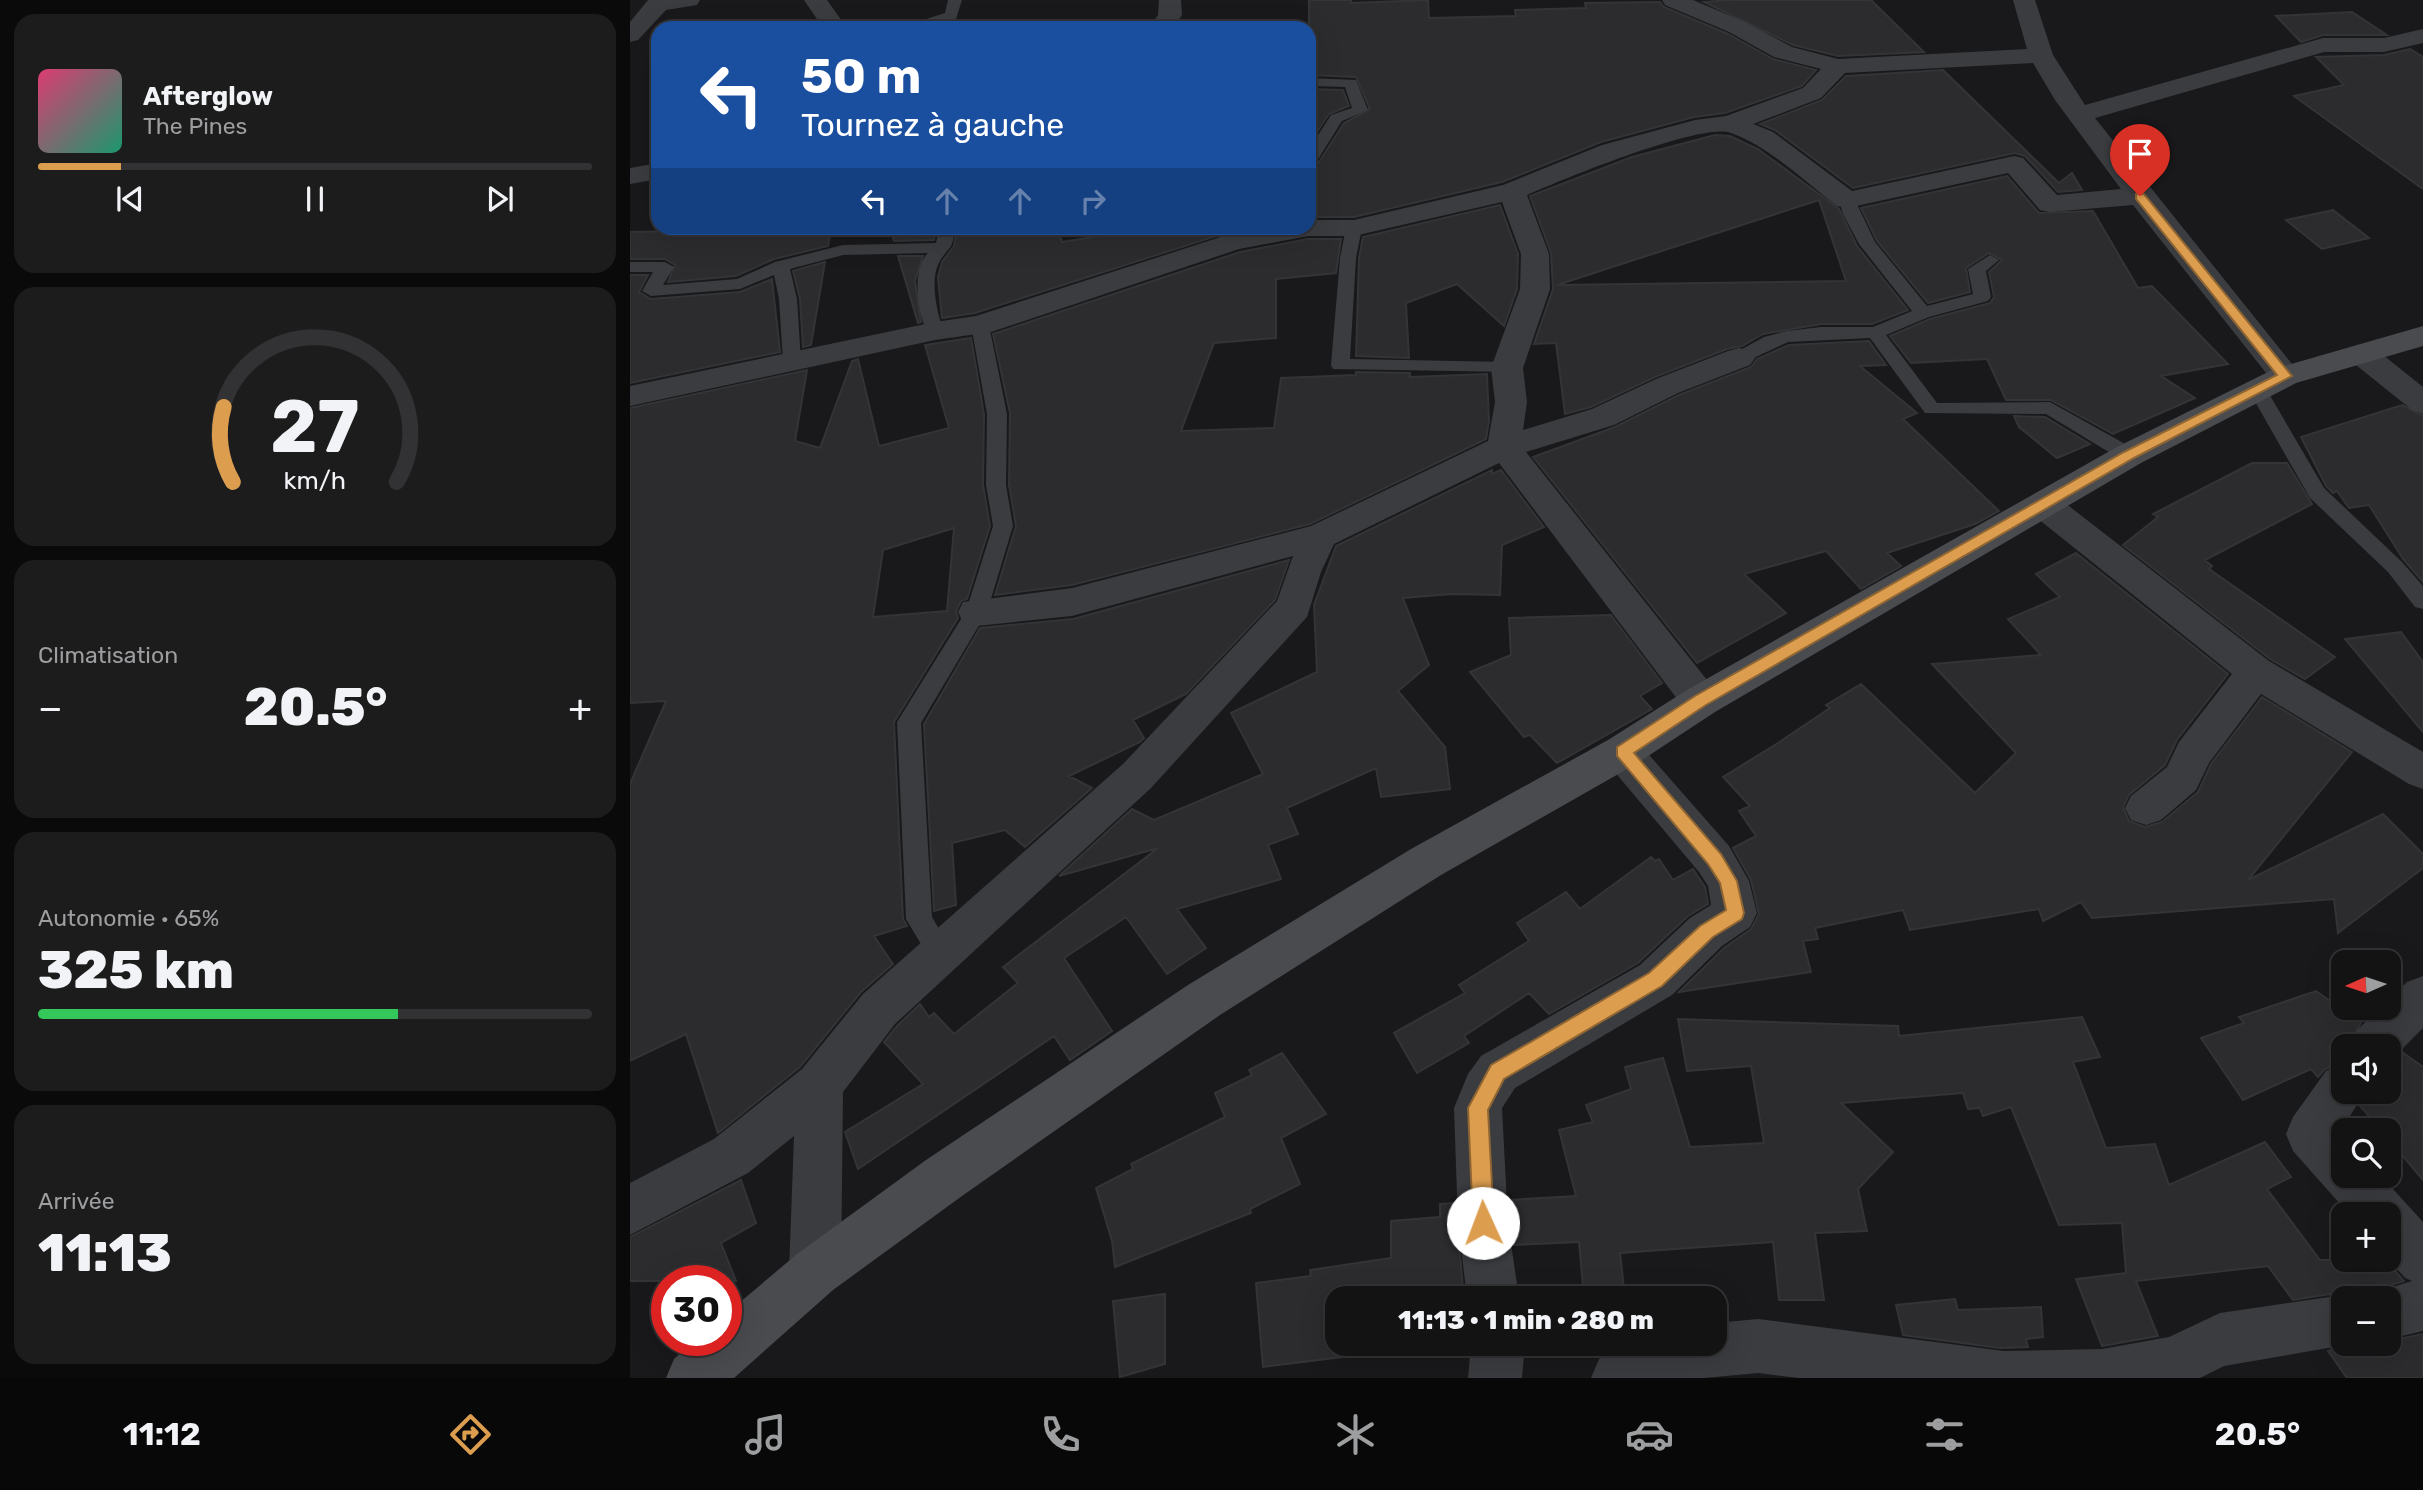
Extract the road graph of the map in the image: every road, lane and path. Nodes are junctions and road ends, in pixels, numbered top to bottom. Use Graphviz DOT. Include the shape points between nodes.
graph roads {
  1 [pos="689,0"];
  2 [pos="955,0"];
  3 [pos="1170,0"];
  4 [pos="1673,0"];
  5 [pos="2024,0"];
  6 [pos="824,1"];
  7 [pos="651,2"];
  8 [pos="832,21"];
  9 [pos="932,21"];
  10 [pos="1166,21"];
  11 [pos="630,36"];
  12 [pos="2423,36"];
  13 [pos="2041,55"];
  14 [pos="1838,66"];
  15 [pos="1316,82"];
  16 [pos="2079,115"];
  17 [pos="1731,123"];
  18 [pos="1316,150"];
  19 [pos="651,172"];
  20 [pos="630,176"];
  21 [pos="1512,191"];
  22 [pos="2140,196"];
  23 [pos="1847,200"];
  24 [pos="1354,228"];
  25 [pos="1316,229"];
  26 [pos="946,235"];
  27 [pos="1266,235"];
  28 [pos="943,247"];
  29 [pos="1990,260"];
  30 [pos="781,266"];
  31 [pos="630,267"];
  32 [pos="1923,313"];
  33 [pos="980,325"];
  34 [pos="935,331"];
  35 [pos="1875,333"];
  36 [pos="2423,336"];
  37 [pos="2362,354"];
  38 [pos="1739,358"];
  39 [pos="792,361"];
  40 [pos="1507,368"];
  41 [pos="2271,383"];
  42 [pos="630,396"];
  43 [pos="2423,403"];
  44 [pos="1504,447"];
  45 [pos="2129,455"];
  46 [pos="2044,505"];
  47 [pos="1321,536"];
  48 [pos="2423,601"];
  49 [pos="976,612"];
  50 [pos="2256,672"];
  51 [pos="1701,701"];
  52 [pos="1622,751"];
  53 [pos="2423,772"];
  54 [pos="2146,808"];
  55 [pos="939,951"];
  56 [pos="2423,997"];
  57 [pos="2385,1034"];
  58 [pos="819,1086"];
  59 [pos="2331,1104"];
  60 [pos="2331,1158"];
  61 [pos="2359,1188"];
  62 [pos="2371,1202"];
  63 [pos="630,1210"];
  64 [pos="2401,1235"];
  65 [pos="2423,1260"];
  66 [pos="815,1272"];
  67 [pos="1491,1286"];
  68 [pos="2423,1305"];
  69 [pos="2401,1310"];
  70 [pos="2331,1323"];
  71 [pos="1498,1356"];
  72 [pos="693,1378"];
  73 [pos="1495,1378"];
  74 [pos="1619,1378"];
  1 -- 7 [label="street"];
  2 -- 9 [label="lane" via="951,16"];
  3 -- 10 [label="street"];
  4 -- 14 [label="street" via="1783,52"];
  5 -- 13 [label="street"];
  6 -- 8 [label="street"];
  7 -- 11 [label="street" via="654,12"];
  12 -- 16 [label="street" via="2384,45 2323,45"];
  13 -- 14 [label="street"];
  13 -- 16 [label="street"];
  14 -- 17 [label="street" via="1812,93"];
  15 -- 18 [label="lane" via="1351,83 1360,110 1336,118"];
  16 -- 22 [label="street"];
  17 -- 21 [label="street" via="1611,151"];
  17 -- 23 [label="street" via="1764,138"];
  19 -- 20 [label="street"];
  21 -- 24 [label="street"];
  21 -- 40 [label="street" via="1535,254 1535,289"];
  22 -- 23 [label="street" via="2050,204 2014,164"];
  22 -- 41 [label="street"];
  23 -- 32 [label="lane" via="1849,214 1864,237"];
  24 -- 25 [label="street"];
  24 -- 40 [label="lane" via="1340,365"];
  26 -- 28 [label="lane"];
  27 -- 33 [label="street"];
  28 -- 30 [label="lane" via="843,250"];
  28 -- 34 [label="lane" via="930,261 926,309"];
  29 -- 32 [label="lane" via="1977,269 1982,297"];
  30 -- 31 [label="lane" via="740,284 651,291 664,267"];
  30 -- 39 [label="lane"];
  32 -- 35 [label="lane"];
  33 -- 34 [label="street"];
  33 -- 49 [label="lane" via="997,414 996,485 1003,526"];
  34 -- 39 [label="street"];
  35 -- 38 [label="lane" via="1808,331 1756,346"];
  35 -- 45 [label="lane" via="1932,409 2050,408"];
  36 -- 37 [label="street"];
  37 -- 41 [label="street"];
  37 -- 43 [label="street"];
  38 -- 44 [label="street" via="1603,417"];
  39 -- 42 [label="street"];
  40 -- 44 [label="street" via="1511,402"];
  41 -- 45 [label="street"];
  41 -- 48 [label="lane" via="2317,493 2395,567"];
  44 -- 47 [label="street"];
  44 -- 51 [label="street"];
  45 -- 46 [label="street"];
  46 -- 50 [label="street"];
  46 -- 51 [label="street"];
  47 -- 49 [label="street" via="1072,602"];
  47 -- 55 [label="street" via="1303,572 1294,607 1163,751"];
  49 -- 55 [label="lane" via="909,722 919,919"];
  50 -- 53 [label="street"];
  50 -- 54 [label="street" via="2193,754 2182,778"];
  51 -- 52 [label="street"];
  52 -- 66 [label="street" via="1426,862 1204,1000"];
  52 -- 67 [label="street" via="1714,859 1728,881 1735,913 1706,932 1656,979 1497,1072 1485,1090 1478,1108 1478,1130"];
  55 -- 58 [label="street" via="879,1009"];
  56 -- 57 [label="street"];
  58 -- 63 [label="street" via="731,1156"];
  58 -- 66 [label="street"];
  59 -- 60 [label="street" via="2310,1134"];
  61 -- 62 [label="street"];
  64 -- 65 [label="street"];
  66 -- 72 [label="street"];
  68 -- 69 [label="street"];
  70 -- 74 [label="street" via="2220,1340 2173,1363 2102,1376 2004,1378 1758,1346 1665,1355"];
  71 -- 73 [label="street"];
}
